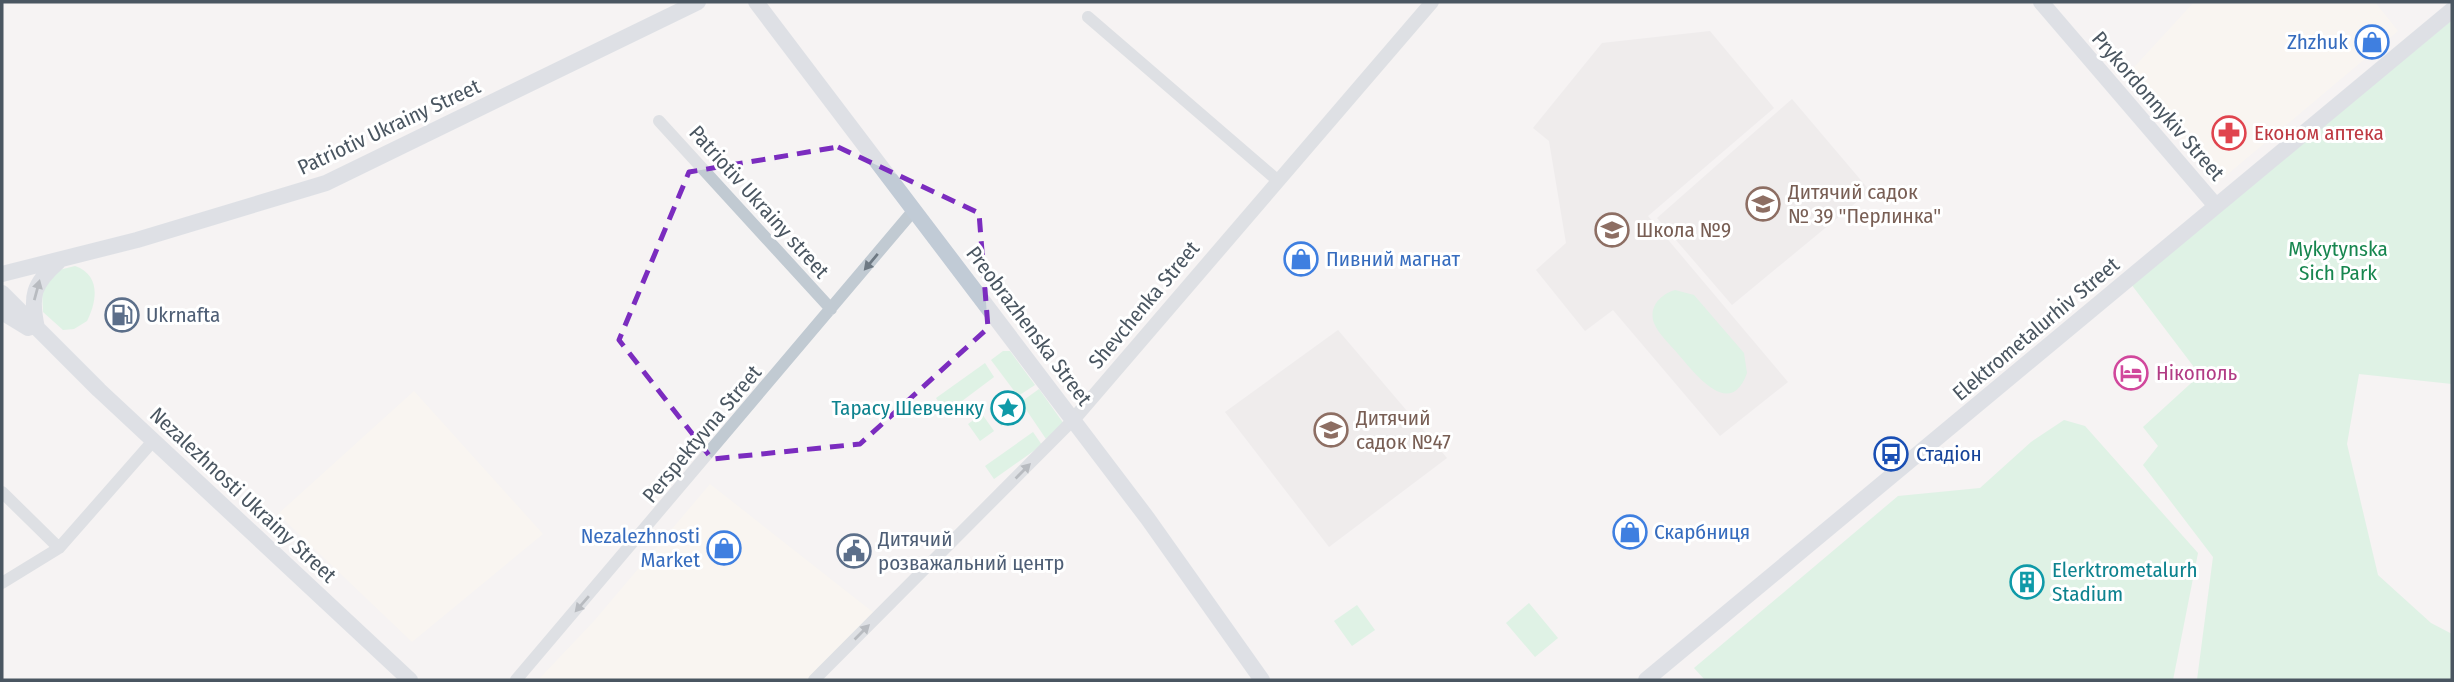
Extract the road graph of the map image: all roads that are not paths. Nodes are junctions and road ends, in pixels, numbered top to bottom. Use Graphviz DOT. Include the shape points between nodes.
graph roads {
  1 [pos="698,2"];
  2 [pos="757,2"];
  3 [pos="1432,2"];
  4 [pos="2041,2"];
  5 [pos="2452,10"];
  6 [pos="1088,16"];
  7 [pos="659,121"];
  8 [pos="1276,179"];
  9 [pos="2216,206"];
  10 [pos="914,210"];
  11 [pos="61,259"];
  12 [pos="2,274"];
  13 [pos="2,293"];
  14 [pos="831,310"];
  15 [pos="2,312"];
  16 [pos="43,335"];
  17 [pos="1073,420"];
  18 [pos="153,440"];
  19 [pos="2,492"];
  20 [pos="60,548"];
  21 [pos="2,583"];
  22 [pos="410,680"];
  23 [pos="516,680"];
  24 [pos="814,680"];
  25 [pos="1262,680"];
  26 [pos="1646,680"];
  1 -- 11 [label="main road, Patriotiv Ukrainy Street" via="326,183"];
  2 -- 10 [label="main road, Preobrazhenska Street"];
  3 -- 8 [label="street, Shevchenka Street"];
  4 -- 9 [label="main road, Prykordonnykiv Street"];
  5 -- 9 [label="main road, Elektrometalurhiv Street"];
  6 -- 8 [label="street"];
  7 -- 14 [label="street, Patriotiv Ukrainy street"];
  8 -- 17 [label="street, Shevchenka Street"];
  9 -- 26 [label="main road, Elektrometalurhiv Street"];
  10 -- 14 [label="street, Perspektyvna Street, one-way"];
  10 -- 17 [label="main road, Preobrazhenska Street"];
  11 -- 12 [label="main road, Patriotiv Ukrainy Street"];
  16 -- 11 [label="main road, one-way" via="33,310 34,290"];
  13 -- 16 [label="main road, Nezalezhnosti Ukrainy Street"];
  14 -- 23 [label="street, Perspektyvna Street, one-way"];
  15 -- 16 [label="main road, Nezalezhnosti Ukrainy Street"];
  16 -- 18 [label="main road, Nezalezhnosti Ukrainy Street"];
  24 -- 17 [label="street, Shevchenka Street, one-way"];
  17 -- 25 [label="main road, Preobrazhenska Street"];
  18 -- 20 [label="street"];
  18 -- 22 [label="main road, Nezalezhnosti Ukrainy Street"];
  19 -- 20 [label="street"];
  20 -- 21 [label="street"];
}
